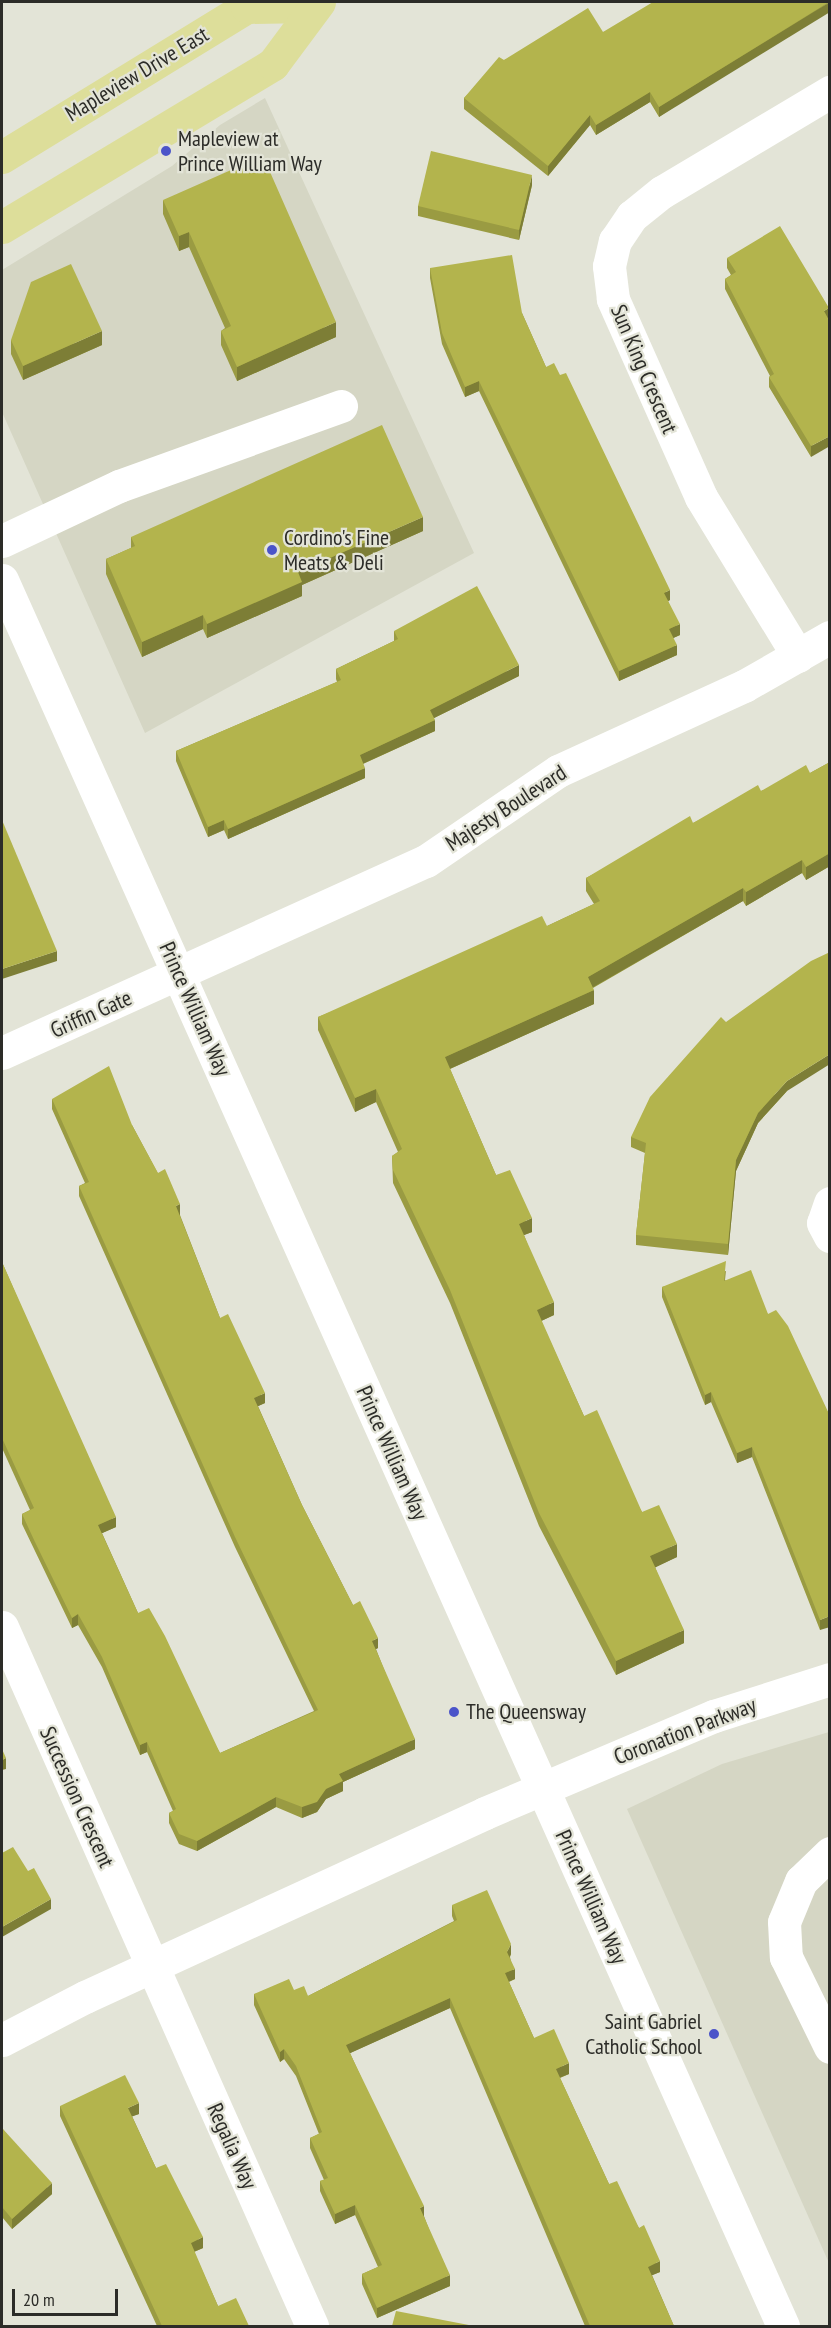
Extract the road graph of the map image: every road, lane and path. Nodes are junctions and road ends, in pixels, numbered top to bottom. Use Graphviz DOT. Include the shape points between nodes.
graph roads {
  1 [pos="316,4"];
  2 [pos="830,92"];
  3 [pos="2,157"];
  4 [pos="2,227"];
  5 [pos="341,406"];
  6 [pos="2,541"];
  7 [pos="2,580"];
  8 [pos="830,637"];
  9 [pos="798,656"];
  10 [pos="180,974"];
  11 [pos="2,1053"];
  12 [pos="830,1203"];
  13 [pos="830,1236"];
  14 [pos="2,1627"];
  15 [pos="830,1679"];
  16 [pos="543,1789"];
  17 [pos="830,1853"];
  18 [pos="153,1966"];
  19 [pos="826,2038"];
  20 [pos="2,2040"];
  21 [pos="312,2326"];
  22 [pos="783,2326"];
  1 -- 3 [label="main road, Mapleview Drive East" via="247,7"];
  1 -- 4 [label="main road, Mapleview Drive East" via="273,64"];
  2 -- 9 [label="street, Sun King Crescent" via="662,192 632,216 615,241 609,266 613,299 700,497"];
  5 -- 6 [label="street" via="119,486"];
  7 -- 10 [label="street, Prince William Way"];
  8 -- 9 [label="street, Majesty Boulevard"];
  9 -- 10 [label="street, Majesty Boulevard" via="558,771 426,861"];
  10 -- 11 [label="street, Griffin Gate"];
  10 -- 16 [label="street, Prince William Way"];
  12 -- 13 [label="street" via="824,1223"];
  14 -- 18 [label="street, Succession Crescent"];
  15 -- 16 [label="street, Coronation Parkway" via="714,1716"];
  16 -- 18 [label="street"];
  16 -- 22 [label="street, Prince William Way"];
  17 -- 19 [label="street" via="801,1881 784,1922 786,1957"];
  18 -- 20 [label="street"];
  18 -- 21 [label="street, Regalia Way"];
}
